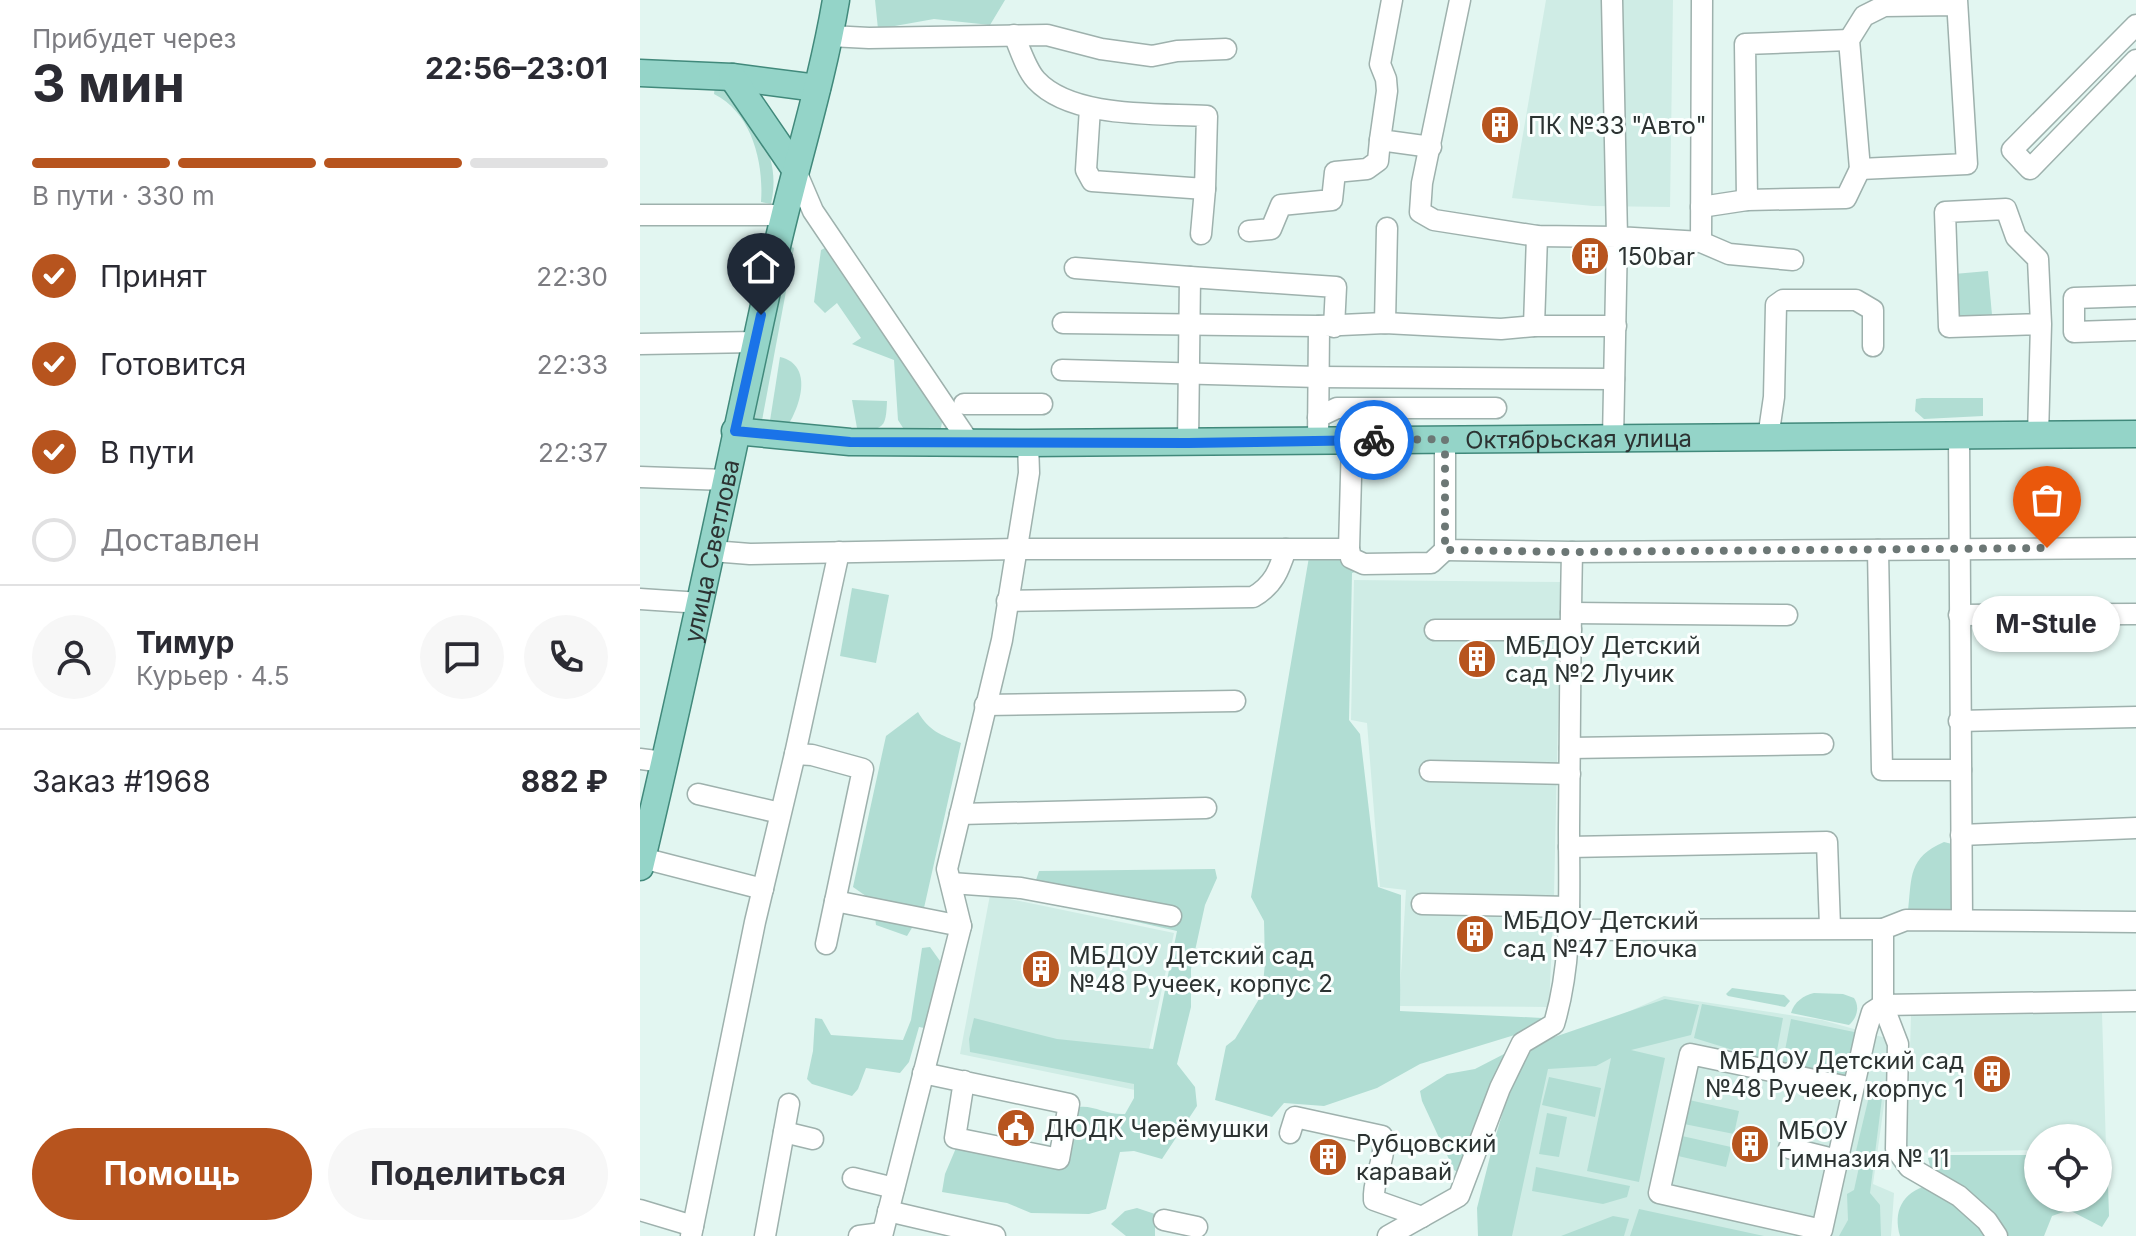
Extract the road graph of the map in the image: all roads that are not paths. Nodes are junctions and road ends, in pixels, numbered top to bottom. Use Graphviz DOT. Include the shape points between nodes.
graph roads {
  1 [pos="836,0"];
  2 [pos="1392,0"];
  3 [pos="1460,0"];
  4 [pos="1612,0"];
  5 [pos="1702,0"];
  6 [pos="1956,2"];
  7 [pos="2136,25"];
  8 [pos="1014,35"];
  9 [pos="830,36"];
  10 [pos="1849,40"];
  11 [pos="1226,49"];
  12 [pos="2136,60"];
  13 [pos="640,73"];
  14 [pos="732,77"];
  15 [pos="817,88"];
  16 [pos="1090,108"];
  17 [pos="1380,140"];
  18 [pos="1431,147"];
  19 [pos="795,169"];
  20 [pos="1860,169"];
  21 [pos="1205,189"];
  22 [pos="1747,200"];
  23 [pos="1701,207"];
  24 [pos="640,215"];
  25 [pos="784,215"];
  26 [pos="1387,228"];
  27 [pos="1249,231"];
  28 [pos="1201,234"];
  29 [pos="1537,236"];
  30 [pos="1617,237"];
  31 [pos="1701,242"];
  32 [pos="1793,260"];
  33 [pos="1075,268"];
  34 [pos="1190,277"];
  35 [pos="2136,296"];
  36 [pos="1063,323"];
  37 [pos="1385,323"];
  38 [pos="1190,324"];
  39 [pos="2041,324"];
  40 [pos="1534,326"];
  41 [pos="1616,326"];
  42 [pos="1326,327"];
  43 [pos="2136,330"];
  44 [pos="756,342"];
  45 [pos="640,344"];
  46 [pos="1873,346"];
  47 [pos="1062,370"];
  48 [pos="1189,372"];
  49 [pos="1319,377"];
  50 [pos="1614,379"];
  51 [pos="964,404"];
  52 [pos="1042,404"];
  53 [pos="1496,408"];
  54 [pos="1318,429"];
  55 [pos="735,431"];
  56 [pos="2136,434"];
  57 [pos="1959,436"];
  58 [pos="2038,436"];
  59 [pos="1768,438"];
  60 [pos="1445,439"];
  61 [pos="1613,440"];
  62 [pos="1352,441"];
  63 [pos="969,442"];
  64 [pos="1028,443"];
  65 [pos="1188,443"];
  66 [pos="640,477"];
  67 [pos="726,480"];
  68 [pos="1958,548"];
  69 [pos="2136,548"];
  70 [pos="1018,549"];
  71 [pos="1286,549"];
  72 [pos="1349,549"];
  73 [pos="1445,550"];
  74 [pos="1878,550"];
  75 [pos="712,551"];
  76 [pos="839,552"];
  77 [pos="1572,552"];
  78 [pos="640,599"];
  79 [pos="1007,601"];
  80 [pos="701,603"];
  81 [pos="2136,614"];
  82 [pos="1787,615"];
  83 [pos="1959,615"];
  84 [pos="1571,622"];
  85 [pos="1435,630"];
  86 [pos="1235,701"];
  87 [pos="985,705"];
  88 [pos="2136,717"];
  89 [pos="1959,721"];
  90 [pos="1823,744"];
  91 [pos="1570,748"];
  92 [pos="795,754"];
  93 [pos="652,761"];
  94 [pos="1961,770"];
  95 [pos="1430,771"];
  96 [pos="1570,774"];
  97 [pos="698,794"];
  98 [pos="1206,808"];
  99 [pos="780,813"];
  100 [pos="960,814"];
  101 [pos="645,826"];
  102 [pos="2136,828"];
  103 [pos="1961,835"];
  104 [pos="1569,847"];
  105 [pos="641,862"];
  106 [pos="951,883"];
  107 [pos="763,889"];
  108 [pos="835,901"];
  109 [pos="1422,904"];
  110 [pos="1569,907"];
  111 [pos="1171,916"];
  112 [pos="1962,920"];
  113 [pos="2136,922"];
  114 [pos="961,926"];
  115 [pos="1830,927"];
  116 [pos="1883,929"];
  117 [pos="1568,930"];
  118 [pos="826,944"];
  119 [pos="2136,1001"];
  120 [pos="1883,1005"];
  121 [pos="923,1073"];
  122 [pos="964,1081"];
  123 [pos="1853,1088"];
  124 [pos="789,1104"];
  125 [pos="784,1132"];
  126 [pos="1290,1133"];
  127 [pos="813,1139"];
  128 [pos="1789,1148"];
  129 [pos="1837,1160"];
  130 [pos="853,1178"];
  131 [pos="894,1188"];
  132 [pos="640,1210"];
  133 [pos="888,1211"];
  134 [pos="1422,1217"];
  135 [pos="1164,1220"];
  136 [pos="1197,1227"];
  137 [pos="692,1231"];
  138 [pos="882,1235"];
  139 [pos="765,1236"];
  140 [pos="859,1236"];
  141 [pos="995,1236"];
  142 [pos="1388,1236"];
  143 [pos="1997,1236"];
  1 -- 9 [label="main road, улица Светлова"];
  2 -- 17 [label="street" via="1380,64 1387,91"];
  3 -- 18 [label="street"];
  4 -- 30 [label="street"];
  5 -- 23 [label="street"];
  6 -- 10 [label="street" via="1884,6 1864,16"];
  6 -- 20 [label="street" via="1967,164"];
  7 -- 12 [label="street" via="2012,150 2030,169"];
  8 -- 9 [label="street"];
  8 -- 11 [label="street" via="1047,35 1152,56"];
  8 -- 16 [label="street" via="1035,79 1058,96"];
  9 -- 15 [label="main road, улица Светлова"];
  10 -- 20 [label="street"];
  10 -- 22 [label="street" via="1745,44"];
  13 -- 14 [label="main road"];
  14 -- 15 [label="main road"];
  14 -- 19 [label="main road"];
  15 -- 19 [label="main road, улица Светлова"];
  16 -- 21 [label="street" via="1086,170 1092,181"];
  16 -- 21 [label="street" via="1207,116"];
  17 -- 18 [label="street"];
  17 -- 27 [label="street" via="1378,161 1367,169 1335,172 1332,200 1281,205 1271,229"];
  18 -- 29 [label="street" via="1420,212 1434,220"];
  19 -- 25 [label="main road, улица Светлова"];
  19 -- 63 [label="street" via="813,211"];
  20 -- 22 [label="street" via="1846,198"];
  21 -- 28 [label="street"];
  22 -- 23 [label="street"];
  23 -- 31 [label="street"];
  24 -- 25 [label="street"];
  25 -- 44 [label="main road, улица Светлова"];
  26 -- 37 [label="street"];
  29 -- 30 [label="street"];
  29 -- 40 [label="street"];
  30 -- 31 [label="street"];
  30 -- 41 [label="street"];
  31 -- 32 [label="street" via="1729,254"];
  33 -- 34 [label="street"];
  34 -- 38 [label="street"];
  34 -- 42 [label="street" via="1336,287"];
  35 -- 43 [label="street" via="2074,298 2074,332"];
  36 -- 38 [label="street"];
  37 -- 40 [label="street"];
  37 -- 42 [label="street"];
  38 -- 42 [label="street"];
  38 -- 48 [label="street"];
  39 -- 39 [label="street" via="1949,327 1945,212 2006,209 2016,237 2038,259"];
  39 -- 58 [label="street"];
  40 -- 41 [label="street"];
  41 -- 50 [label="street"];
  42 -- 49 [label="street"];
  44 -- 45 [label="street"];
  44 -- 55 [label="main road, улица Светлова"];
  46 -- 59 [label="street" via="1873,310 1856,300 1783,300 1776,305"];
  47 -- 48 [label="street"];
  48 -- 49 [label="street"];
  48 -- 65 [label="street"];
  49 -- 50 [label="street"];
  49 -- 54 [label="street"];
  50 -- 61 [label="street"];
  51 -- 52 [label="street"];
  53 -- 54 [label="street" via="1337,408"];
  54 -- 62 [label="main road, Октябрьская улица"];
  54 -- 65 [label="main road, Октябрьская улица"];
  55 -- 63 [label="main road, Октябрьская улица" via="850,442"];
  55 -- 67 [label="main road, улица Светлова"];
  56 -- 58 [label="main road, Октябрьская улица"];
  57 -- 58 [label="main road, Октябрьская улица"];
  57 -- 59 [label="main road, Октябрьская улица"];
  57 -- 68 [label="street"];
  59 -- 61 [label="main road, Октябрьская улица"];
  60 -- 61 [label="main road, Октябрьская улица"];
  60 -- 62 [label="main road, Октябрьская улица"];
  60 -- 73 [label="street"];
  62 -- 72 [label="street"];
  63 -- 64 [label="main road, Октябрьская улица"];
  64 -- 65 [label="main road, Октябрьская улица"];
  64 -- 70 [label="street"];
  66 -- 67 [label="street"];
  67 -- 75 [label="main road, улица Светлова"];
  68 -- 69 [label="street"];
  68 -- 74 [label="street"];
  68 -- 83 [label="street"];
  70 -- 71 [label="street"];
  70 -- 76 [label="street"];
  70 -- 79 [label="street"];
  71 -- 72 [label="street"];
  71 -- 79 [label="street" via="1276,577 1253,597"];
  72 -- 73 [label="street" via="1351,558 1364,564 1431,563"];
  73 -- 77 [label="street"];
  74 -- 77 [label="street"];
  74 -- 94 [label="street" via="1882,770"];
  75 -- 76 [label="street"];
  75 -- 80 [label="main road, улица Светлова"];
  76 -- 92 [label="street"];
  77 -- 84 [label="street"];
  78 -- 80 [label="street"];
  79 -- 87 [label="street"];
  80 -- 93 [label="main road, улица Светлова"];
  81 -- 83 [label="street"];
  82 -- 84 [label="street"];
  83 -- 89 [label="street"];
  84 -- 85 [label="street"];
  84 -- 91 [label="street"];
  86 -- 87 [label="street"];
  87 -- 100 [label="street"];
  88 -- 89 [label="street"];
  89 -- 94 [label="street"];
  90 -- 91 [label="street"];
  91 -- 96 [label="street"];
  92 -- 99 [label="street"];
  92 -- 108 [label="street" via="863,769"];
  93 -- 101 [label="main road, улица Светлова"];
  94 -- 103 [label="street"];
  95 -- 96 [label="street"];
  96 -- 104 [label="street"];
  97 -- 99 [label="street"];
  98 -- 100 [label="street"];
  99 -- 107 [label="street"];
  100 -- 106 [label="street" via="947,869"];
  101 -- 105 [label="main road, улица Светлова"];
  102 -- 103 [label="street"];
  103 -- 112 [label="street"];
  104 -- 110 [label="street"];
  104 -- 115 [label="street" via="1827,842"];
  105 -- 107 [label="street"];
  106 -- 111 [label="street" via="1021,888"];
  106 -- 114 [label="street"];
  107 -- 137 [label="street"];
  108 -- 114 [label="street"];
  108 -- 118 [label="street"];
  109 -- 110 [label="street"];
  110 -- 117 [label="street"];
  112 -- 113 [label="street"];
  112 -- 116 [label="street" via="1906,920"];
  114 -- 121 [label="street"];
  115 -- 116 [label="street"];
  115 -- 117 [label="street"];
  116 -- 120 [label="street"];
  117 -- 134 [label="street" via="1554,1024 1522,1043 1459,1196"];
  119 -- 120 [label="street"];
  120 -- 123 [label="street" via="1872,1012"];
  120 -- 143 [label="street" via="1898,1044 1896,1149 1909,1167 1959,1196"];
  121 -- 122 [label="street"];
  121 -- 131 [label="street"];
  122 -- 122 [label="street" via="955,1138 1059,1159 1069,1104"];
  123 -- 129 [label="street"];
  123 -- 129 [label="street" via="1690,1054 1659,1193 1822,1230"];
  124 -- 125 [label="street"];
  125 -- 127 [label="street"];
  125 -- 139 [label="street"];
  126 -- 134 [label="street" via="1295,1117 1382,1136 1385,1146 1374,1200"];
  128 -- 129 [label="street"];
  130 -- 131 [label="street"];
  131 -- 133 [label="street"];
  132 -- 137 [label="street"];
  133 -- 138 [label="street"];
  133 -- 141 [label="street"];
  134 -- 142 [label="street"];
  135 -- 136 [label="street"];
  138 -- 140 [label="street"];
}
